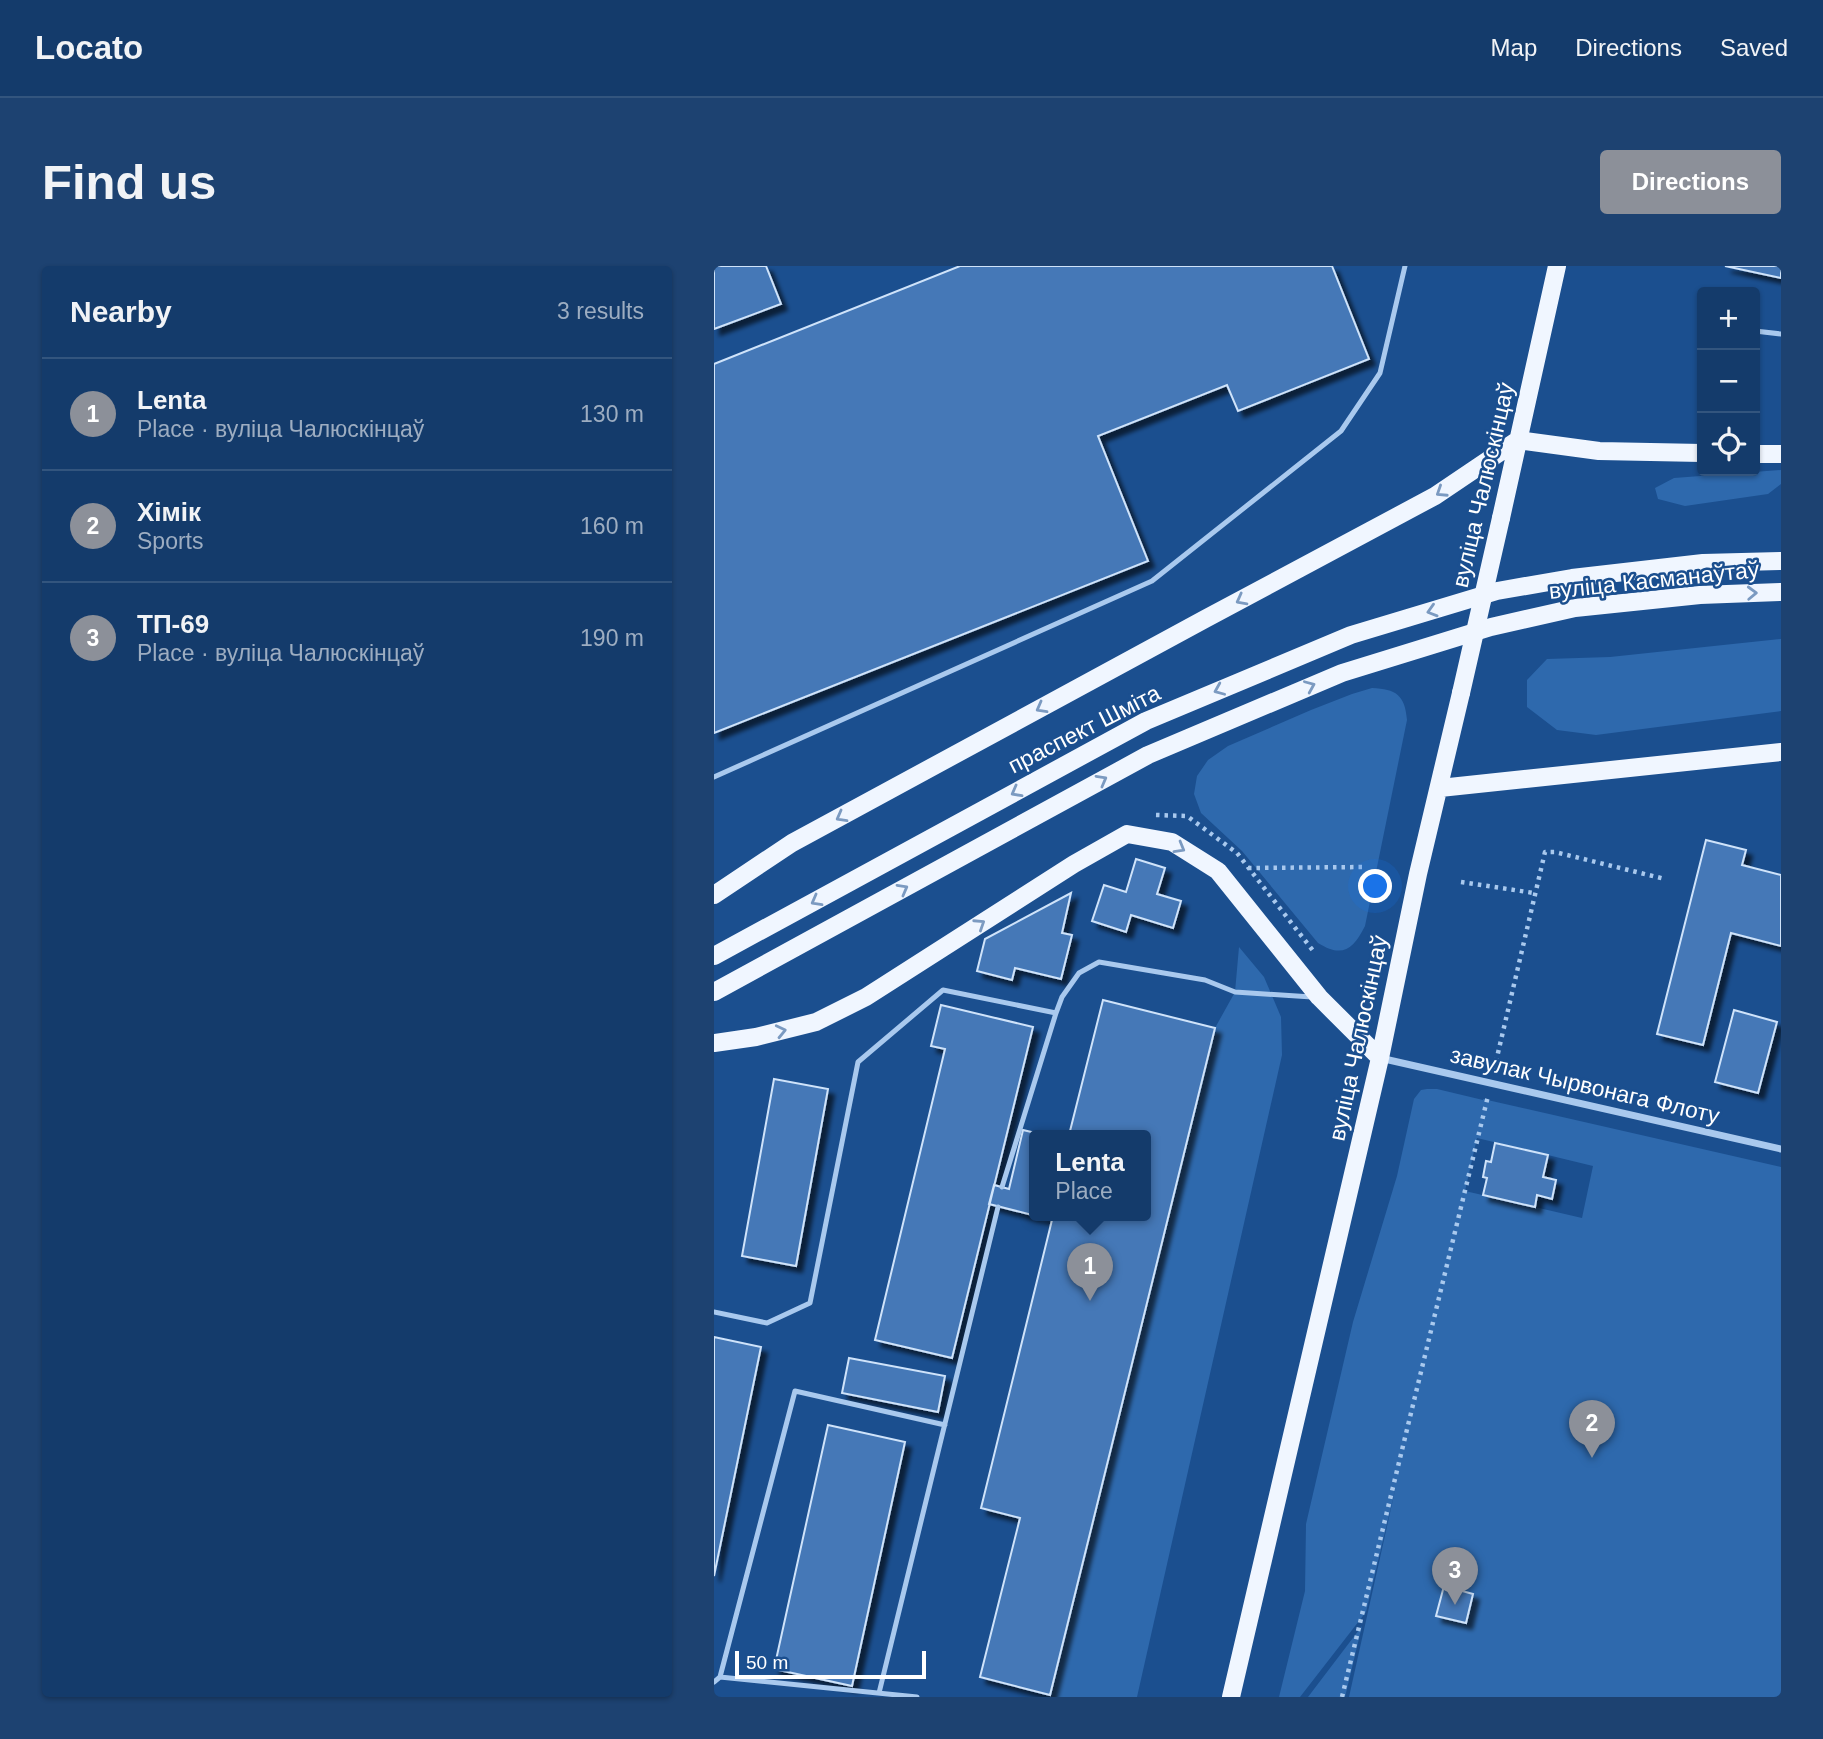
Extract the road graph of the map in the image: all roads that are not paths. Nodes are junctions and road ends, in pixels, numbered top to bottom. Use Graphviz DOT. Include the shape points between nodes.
graph roads {
  1 [pos="1405,266"];
  2 [pos="1557,266"];
  3 [pos="1760,332"];
  4 [pos="1781,334"];
  5 [pos="1518,440"];
  6 [pos="1697,453"];
  7 [pos="1760,454"];
  8 [pos="1781,454"];
  9 [pos="1781,561"];
  10 [pos="1497,591"];
  11 [pos="1781,592"];
  12 [pos="1781,752"];
  13 [pos="714,777"];
  14 [pos="1440,788"];
  15 [pos="714,895"];
  16 [pos="714,956"];
  17 [pos="714,992"];
  18 [pos="1319,997"];
  19 [pos="1056,1013"];
  20 [pos="714,1043"];
  21 [pos="1380,1058"];
  22 [pos="1781,1149"];
  23 [pos="1002,1187"];
  24 [pos="998,1207"];
  25 [pos="714,1312"];
  26 [pos="945,1425"];
  27 [pos="719,1677"];
  28 [pos="714,1682"];
  29 [pos="879,1693"];
  30 [pos="917,1697"];
  31 [pos="1231,1697"];
  1 -- 13 [label="lane" via="1380,373 1341,431 1152,581"];
  2 -- 5 [label="main road, вуліца Чалюскінцаў"];
  3 -- 4 [label="lane"];
  5 -- 6 [label="main road" via="1599,451"];
  5 -- 14 [label="main road, вуліца Чалюскінцаў, bridge"];
  5 -- 15 [label="main road, one-way" via="1434,496 792,844"];
  7 -- 8 [label="main road"];
  9 -- 10 [label="main road, вуліца Касманаўтаў" via="1703,563"];
  10 -- 16 [label="main road, праспект Шміта, one-way" via="1351,635 1146,721"];
  17 -- 11 [label="main road, вуліца Касманаўтаў, one-way" via="1148,755 1342,673 1491,627 1575,608"];
  12 -- 14 [label="main road"];
  14 -- 21 [label="main road, вуліца Чалюскінцаў"];
  18 -- 19 [label="lane" via="1235,992 1205,980 1099,962 1079,973"];
  20 -- 18 [label="main road, one-way" via="816,1022 841,1010 1127,834 1172,842 1218,871"];
  18 -- 21 [label="main road"];
  19 -- 23 [label="lane"];
  19 -- 25 [label="lane" via="943,990 859,1062 810,1303 767,1323"];
  21 -- 22 [label="street, завулак Чырвонага Флоту"];
  21 -- 31 [label="main road, вуліца Чалюскінцаў"];
  24 -- 26 [label="lane"];
  26 -- 27 [label="lane" via="796,1391"];
  26 -- 29 [label="lane"];
  27 -- 28 [label="lane"];
  27 -- 29 [label="lane"];
  29 -- 30 [label="lane"];
}
